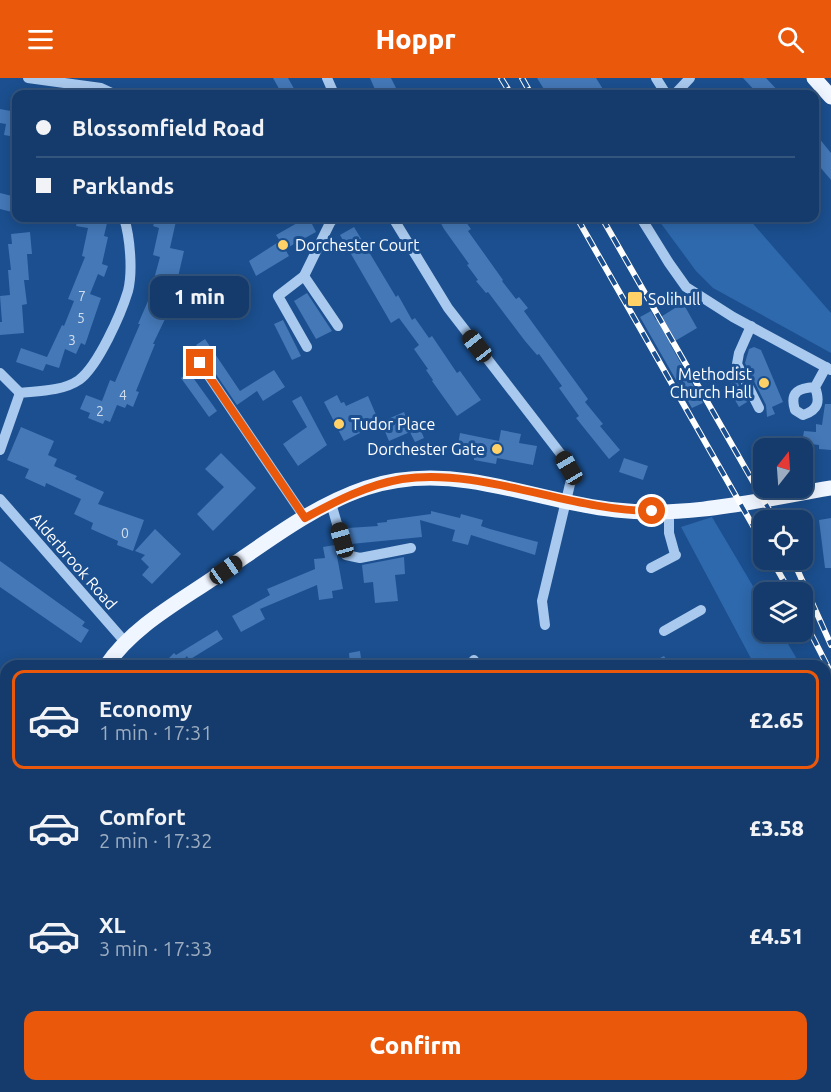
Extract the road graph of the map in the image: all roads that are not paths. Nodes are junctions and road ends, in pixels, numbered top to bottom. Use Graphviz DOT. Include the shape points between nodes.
graph roads {
  1 [pos="28,78"];
  2 [pos="690,78"];
  3 [pos="814,78"];
  4 [pos="105,90"];
  5 [pos="679,90"];
  6 [pos="831,97"];
  7 [pos="125,222"];
  8 [pos="332,222"];
  9 [pos="395,222"];
  10 [pos="643,222"];
  11 [pos="304,276"];
  12 [pos="338,326"];
  13 [pos="751,326"];
  14 [pos="307,346"];
  15 [pos="200,363"];
  16 [pos="828,369"];
  17 [pos="0,373"];
  18 [pos="815,387"];
  19 [pos="20,393"];
  20 [pos="759,408"];
  21 [pos="0,450"];
  22 [pos="831,488"];
  23 [pos="0,499"];
  24 [pos="565,501"];
  25 [pos="331,503"];
  26 [pos="669,512"];
  27 [pos="305,518"];
  28 [pos="411,548"];
  29 [pos="651,568"];
  30 [pos="701,610"];
  31 [pos="545,625"];
  32 [pos="664,631"];
  33 [pos="126,643"];
  34 [pos="111,660"];
  1 -- 4 [label="street"];
  2 -- 5 [label="street"];
  3 -- 6 [label="main road"];
  7 -- 19 [label="street" via="130,261 128,290 99,357 79,380 60,388"];
  8 -- 11 [label="street"];
  9 -- 24 [label="street" via="448,308 560,453 571,480"];
  10 -- 13 [label="street" via="686,287"];
  11 -- 12 [label="street"];
  11 -- 14 [label="street" via="279,296"];
  13 -- 16 [label="street"];
  13 -- 20 [label="street" via="737,364"];
  15 -- 27 [label="street"];
  16 -- 18 [label="street"];
  17 -- 19 [label="street"];
  19 -- 21 [label="street"];
  22 -- 26 [label="main road" via="706,510"];
  23 -- 33 [label="street, Alderbrook Road"];
  24 -- 25 [label="main road" via="469,481 413,478 366,488"];
  24 -- 26 [label="main road" via="615,510"];
  24 -- 31 [label="street" via="542,601"];
  25 -- 27 [label="main road"];
  25 -- 28 [label="street" via="346,555 360,558"];
  26 -- 29 [label="street" via="669,533 675,553"];
  27 -- 33 [label="main road" via="142,627"];
  30 -- 32 [label="street"];
  33 -- 34 [label="main road"];
}
